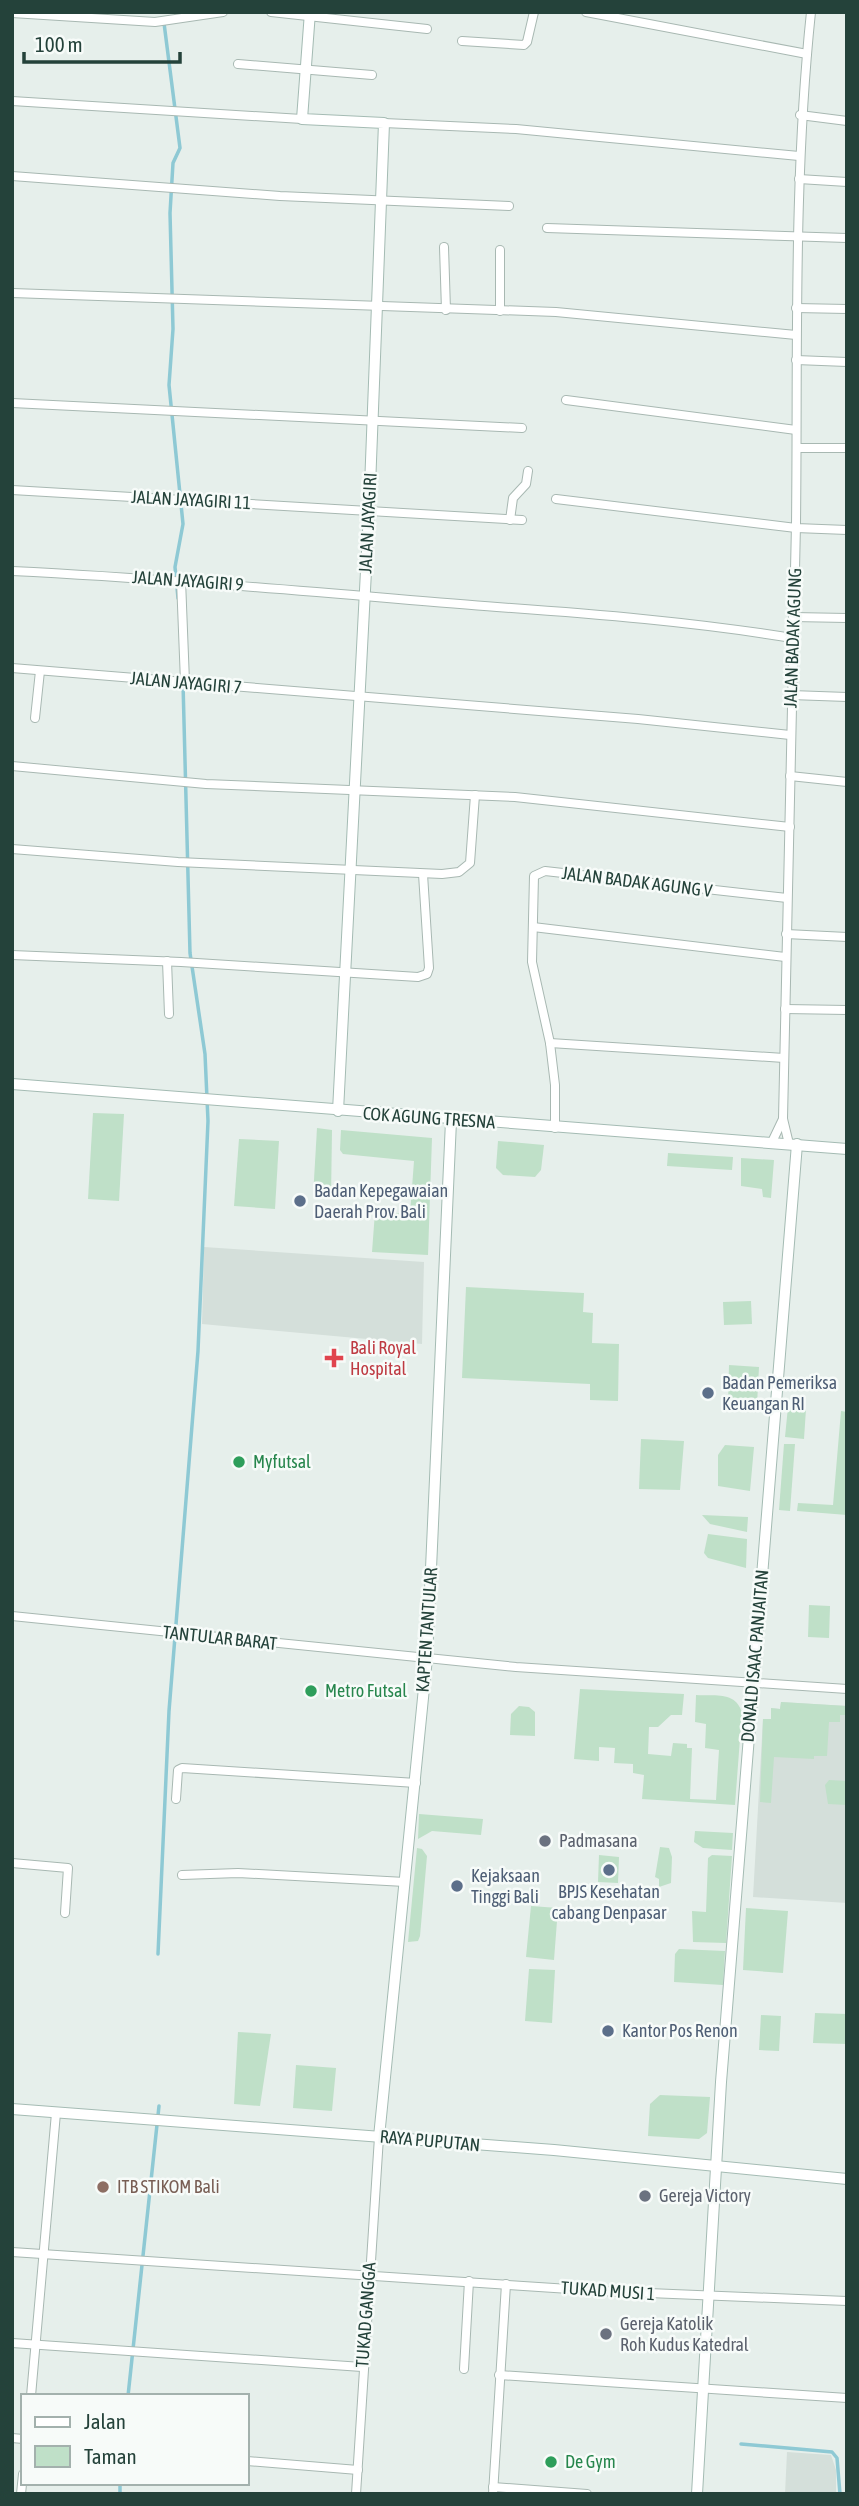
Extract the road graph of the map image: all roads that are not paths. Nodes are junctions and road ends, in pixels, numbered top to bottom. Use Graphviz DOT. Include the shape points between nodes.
graph roads {
  1 [pos="223,12"];
  2 [pos="271,12"];
  3 [pos="534,12"];
  4 [pos="586,12"];
  5 [pos="811,12"];
  6 [pos="12,13"];
  7 [pos="56,14"];
  8 [pos="309,14"];
  9 [pos="183,15"];
  10 [pos="110,16"];
  11 [pos="427,29"];
  12 [pos="462,41"];
  13 [pos="807,54"];
  14 [pos="238,64"];
  15 [pos="306,67"];
  16 [pos="372,75"];
  17 [pos="12,101"];
  18 [pos="800,115"];
  19 [pos="302,119"];
  20 [pos="847,121"];
  21 [pos="384,123"];
  22 [pos="799,156"];
  23 [pos="12,176"];
  24 [pos="799,179"];
  25 [pos="847,182"];
  26 [pos="381,199"];
  27 [pos="509,206"];
  28 [pos="547,228"];
  29 [pos="797,237"];
  30 [pos="847,237"];
  31 [pos="444,247"];
  32 [pos="500,250"];
  33 [pos="12,293"];
  34 [pos="377,308"];
  35 [pos="796,308"];
  36 [pos="847,309"];
  37 [pos="446,310"];
  38 [pos="500,311"];
  39 [pos="796,335"];
  40 [pos="796,360"];
  41 [pos="847,362"];
  42 [pos="566,400"];
  43 [pos="12,403"];
  44 [pos="372,420"];
  45 [pos="522,428"];
  46 [pos="796,430"];
  47 [pos="797,448"];
  48 [pos="847,449"];
  49 [pos="528,471"];
  50 [pos="12,490"];
  51 [pos="556,499"];
  52 [pos="369,513"];
  53 [pos="510,520"];
  54 [pos="522,520"];
  55 [pos="796,528"];
  56 [pos="847,530"];
  57 [pos="12,571"];
  58 [pos="177,579"];
  59 [pos="364,594"];
  60 [pos="793,617"];
  61 [pos="847,618"];
  62 [pos="792,638"];
  63 [pos="12,668"];
  64 [pos="40,671"];
  65 [pos="185,682"];
  66 [pos="791,695"];
  67 [pos="847,697"];
  68 [pos="360,699"];
  69 [pos="35,718"];
  70 [pos="790,735"];
  71 [pos="12,766"];
  72 [pos="790,776"];
  73 [pos="847,782"];
  74 [pos="355,793"];
  75 [pos="475,795"];
  76 [pos="790,827"];
  77 [pos="12,849"];
  78 [pos="351,871"];
  79 [pos="423,874"];
  80 [pos="787,898"];
  81 [pos="533,927"];
  82 [pos="786,934"];
  83 [pos="847,937"];
  84 [pos="12,955"];
  85 [pos="785,957"];
  86 [pos="167,961"];
  87 [pos="346,973"];
  88 [pos="785,1009"];
  89 [pos="847,1010"];
  90 [pos="169,1014"];
  91 [pos="550,1044"];
  92 [pos="784,1058"];
  93 [pos="12,1084"];
  94 [pos="338,1111"];
  95 [pos="783,1119"];
  96 [pos="452,1121"];
  97 [pos="555,1128"];
  98 [pos="772,1142"];
  99 [pos="793,1144"];
  100 [pos="847,1149"];
  101 [pos="12,1616"];
  102 [pos="427,1658"];
  103 [pos="753,1683"];
  104 [pos="847,1689"];
  105 [pos="411,1783"];
  106 [pos="176,1799"];
  107 [pos="12,1863"];
  108 [pos="182,1875"];
  109 [pos="405,1882"];
  110 [pos="65,1913"];
  111 [pos="12,2109"];
  112 [pos="56,2113"];
  113 [pos="379,2137"];
  114 [pos="716,2168"];
  115 [pos="847,2179"];
  116 [pos="12,2252"];
  117 [pos="45,2255"];
  118 [pos="369,2273"];
  119 [pos="469,2281"];
  120 [pos="506,2284"];
  121 [pos="707,2297"];
  122 [pos="847,2301"];
  123 [pos="12,2343"];
  124 [pos="37,2345"];
  125 [pos="362,2367"];
  126 [pos="464,2369"];
  127 [pos="499,2375"];
  128 [pos="702,2388"];
  129 [pos="32,2394"];
  130 [pos="847,2398"];
  131 [pos="248,2461"];
  132 [pos="358,2470"];
  133 [pos="493,2490"];
  134 [pos="356,2494"];
  135 [pos="587,2494"];
  136 [pos="697,2494"];
  1 -- 9 [label="street"];
  2 -- 8 [label="street"];
  3 -- 12 [label="street" via="524,45"];
  4 -- 13 [label="street"];
  5 -- 13 [label="street, JALAN BADAK AGUNG"];
  6 -- 7 [label="street"];
  7 -- 10 [label="street"];
  8 -- 11 [label="street"];
  8 -- 15 [label="street"];
  9 -- 10 [label="street" via="155,22"];
  13 -- 18 [label="street, JALAN BADAK AGUNG"];
  14 -- 15 [label="street"];
  15 -- 16 [label="street"];
  15 -- 19 [label="street"];
  17 -- 19 [label="street"];
  18 -- 20 [label="street"];
  18 -- 22 [label="street, JALAN BADAK AGUNG"];
  19 -- 21 [label="street"];
  21 -- 22 [label="street" via="516,129"];
  21 -- 26 [label="street, JALAN JAYAGIRI"];
  22 -- 24 [label="street, JALAN BADAK AGUNG"];
  23 -- 26 [label="street"];
  24 -- 25 [label="street"];
  24 -- 29 [label="street, JALAN BADAK AGUNG"];
  26 -- 27 [label="street"];
  26 -- 34 [label="street, JALAN JAYAGIRI"];
  28 -- 29 [label="street"];
  29 -- 30 [label="street"];
  29 -- 35 [label="street, JALAN BADAK AGUNG"];
  31 -- 37 [label="street"];
  32 -- 38 [label="street"];
  33 -- 34 [label="street"];
  34 -- 37 [label="street"];
  34 -- 44 [label="street, JALAN JAYAGIRI"];
  35 -- 36 [label="street"];
  35 -- 39 [label="street, JALAN BADAK AGUNG"];
  37 -- 38 [label="street"];
  38 -- 39 [label="street" via="556,312"];
  39 -- 40 [label="street, JALAN BADAK AGUNG"];
  40 -- 41 [label="street"];
  40 -- 46 [label="street, JALAN BADAK AGUNG"];
  42 -- 46 [label="street"];
  43 -- 44 [label="street"];
  44 -- 45 [label="street"];
  44 -- 52 [label="street, JALAN JAYAGIRI"];
  46 -- 47 [label="street, JALAN BADAK AGUNG"];
  47 -- 48 [label="street"];
  47 -- 55 [label="street, JALAN BADAK AGUNG"];
  49 -- 53 [label="street" via="526,484 513,498"];
  50 -- 52 [label="street, JALAN JAYAGIRI 11"];
  51 -- 55 [label="street"];
  52 -- 53 [label="street, JALAN JAYAGIRI 11"];
  52 -- 59 [label="street, JALAN JAYAGIRI"];
  53 -- 54 [label="street, JALAN JAYAGIRI 11"];
  55 -- 56 [label="street"];
  55 -- 60 [label="street, JALAN BADAK AGUNG"];
  57 -- 58 [label="street, JALAN JAYAGIRI 9"];
  58 -- 59 [label="street, JALAN JAYAGIRI 9"];
  58 -- 65 [label="street"];
  59 -- 62 [label="street, JALAN JAYAGIRI 9" via="673,621"];
  59 -- 68 [label="street, JALAN JAYAGIRI"];
  60 -- 61 [label="street"];
  60 -- 62 [label="street, JALAN BADAK AGUNG"];
  62 -- 66 [label="street, JALAN BADAK AGUNG"];
  63 -- 64 [label="street, JALAN JAYAGIRI 7"];
  64 -- 65 [label="street, JALAN JAYAGIRI 7"];
  64 -- 69 [label="street"];
  65 -- 68 [label="street, JALAN JAYAGIRI 7"];
  66 -- 67 [label="street"];
  66 -- 70 [label="street, JALAN BADAK AGUNG"];
  68 -- 70 [label="street, JALAN JAYAGIRI 7"];
  68 -- 74 [label="street, JALAN JAYAGIRI"];
  70 -- 72 [label="street, JALAN BADAK AGUNG"];
  71 -- 74 [label="street" via="181,783"];
  72 -- 73 [label="street"];
  72 -- 76 [label="street, JALAN BADAK AGUNG"];
  74 -- 75 [label="street"];
  74 -- 78 [label="street, JALAN JAYAGIRI"];
  75 -- 76 [label="street"];
  75 -- 79 [label="street" via="472,855 467,868"];
  76 -- 80 [label="street, JALAN BADAK AGUNG"];
  77 -- 78 [label="street"];
  78 -- 79 [label="street"];
  78 -- 87 [label="street, JALAN JAYAGIRI"];
  79 -- 87 [label="street" via="427,974"];
  80 -- 81 [label="street, JALAN BADAK AGUNG V" via="545,871 532,882"];
  80 -- 82 [label="street, JALAN BADAK AGUNG"];
  81 -- 85 [label="street"];
  81 -- 91 [label="street, JALAN BADAK AGUNG V" via="532,962"];
  82 -- 83 [label="street"];
  82 -- 85 [label="street, JALAN BADAK AGUNG"];
  84 -- 86 [label="street"];
  85 -- 88 [label="street, JALAN BADAK AGUNG"];
  86 -- 87 [label="street"];
  86 -- 90 [label="street"];
  87 -- 94 [label="street, JALAN JAYAGIRI"];
  88 -- 89 [label="street"];
  88 -- 92 [label="street, JALAN BADAK AGUNG"];
  91 -- 92 [label="street"];
  91 -- 97 [label="street, JALAN BADAK AGUNG V"];
  92 -- 95 [label="street, JALAN BADAK AGUNG"];
  93 -- 94 [label="street, COK AGUNG TRESNA"];
  94 -- 96 [label="street, COK AGUNG TRESNA"];
  95 -- 98 [label="street, JALAN BADAK AGUNG"];
  95 -- 99 [label="street, JALAN BADAK AGUNG"];
  96 -- 97 [label="street, COK AGUNG TRESNA"];
  96 -- 102 [label="street, KAPTEN TANTULAR"];
  97 -- 98 [label="street, COK AGUNG TRESNA"];
  98 -- 99 [label="street, COK AGUNG TRESNA"];
  99 -- 100 [label="street, COK AGUNG TRESNA"];
  99 -- 103 [label="street, DONALD ISAAC PANJAITAN"];
  101 -- 102 [label="street, TANTULAR BARAT"];
  102 -- 103 [label="street, TANTULAR BARAT"];
  102 -- 105 [label="street, KAPTEN TANTULAR"];
  103 -- 104 [label="street, TANTULAR BARAT"];
  103 -- 114 [label="street, DONALD ISAAC PANJAITAN"];
  105 -- 106 [label="street" via="223,1768 178,1770"];
  105 -- 109 [label="street, KAPTEN TANTULAR"];
  107 -- 110 [label="street" via="68,1868"];
  108 -- 109 [label="street" via="238,1873"];
  109 -- 113 [label="street, KAPTEN TANTULAR"];
  111 -- 112 [label="street, RAYA PUPUTAN"];
  112 -- 113 [label="street, RAYA PUPUTAN"];
  112 -- 117 [label="street"];
  113 -- 114 [label="street, RAYA PUPUTAN"];
  113 -- 118 [label="street, TUKAD GANGGA"];
  114 -- 115 [label="street, RAYA PUPUTAN"];
  114 -- 121 [label="street, DONALD ISAAC PANJAITAN"];
  116 -- 117 [label="street, TUKAD MUSI 1"];
  117 -- 118 [label="street, TUKAD MUSI 1"];
  117 -- 124 [label="street"];
  118 -- 119 [label="street, TUKAD MUSI 1"];
  118 -- 125 [label="street, TUKAD GANGGA"];
  119 -- 120 [label="street, TUKAD MUSI 1"];
  119 -- 126 [label="street"];
  120 -- 121 [label="street, TUKAD MUSI 1"];
  120 -- 127 [label="street"];
  121 -- 122 [label="street, TUKAD MUSI 1"];
  121 -- 128 [label="street, DONALD ISAAC PANJAITAN"];
  123 -- 124 [label="street"];
  124 -- 125 [label="street"];
  124 -- 129 [label="street"];
  125 -- 132 [label="street, TUKAD GANGGA"];
  127 -- 128 [label="street"];
  127 -- 133 [label="street"];
  128 -- 130 [label="street"];
  128 -- 136 [label="street, DONALD ISAAC PANJAITAN"];
  131 -- 132 [label="street"];
  132 -- 134 [label="street, TUKAD GANGGA"];
  133 -- 135 [label="street"];
}
